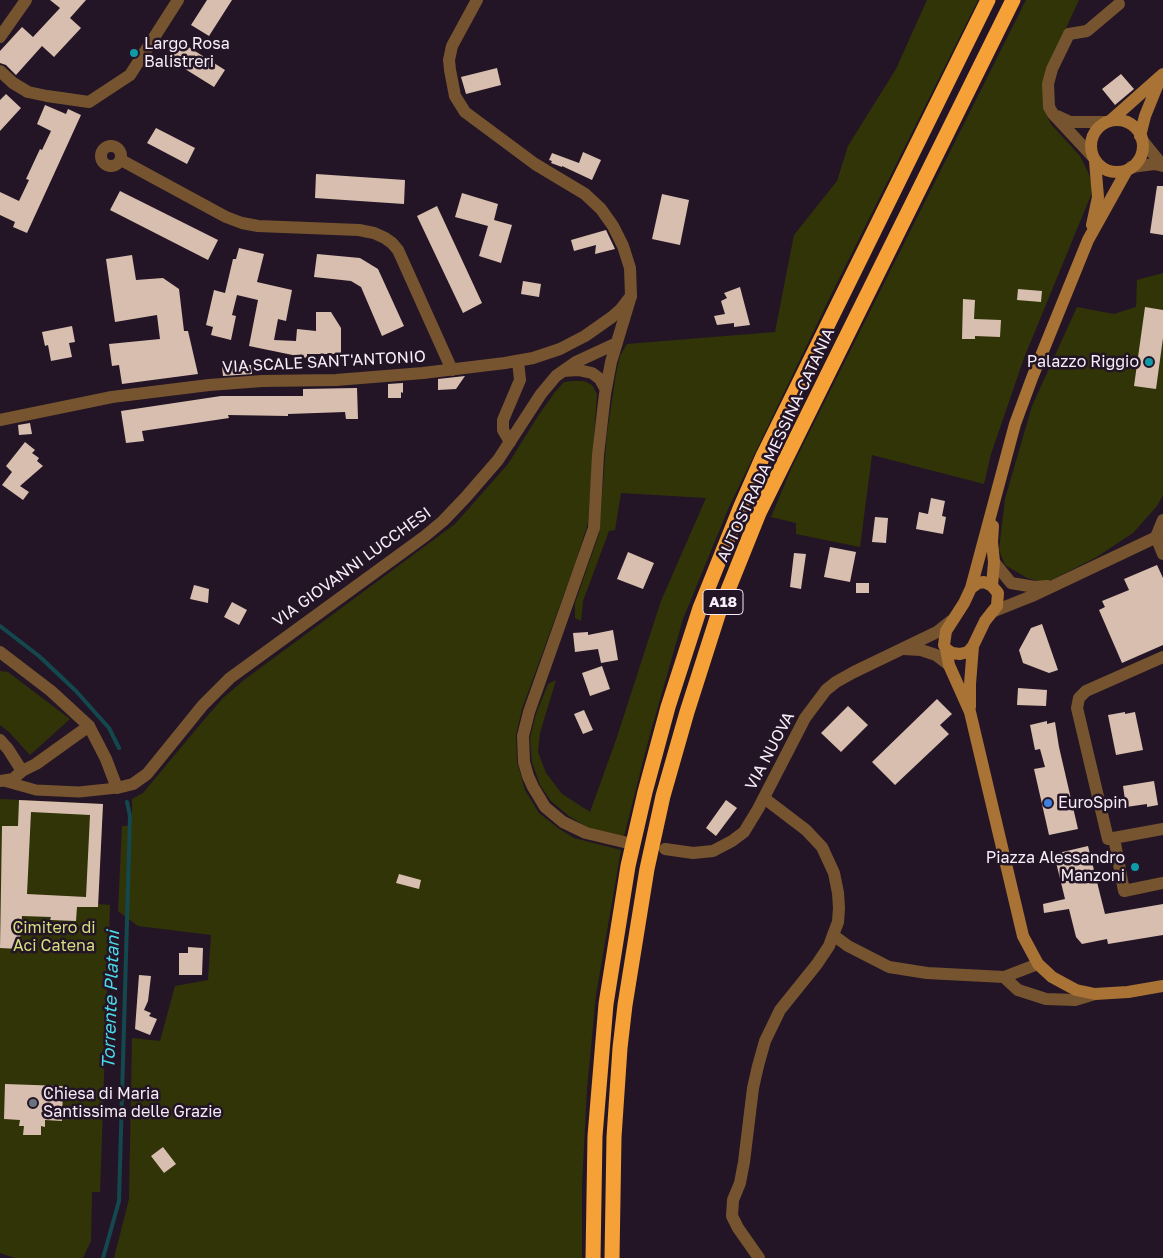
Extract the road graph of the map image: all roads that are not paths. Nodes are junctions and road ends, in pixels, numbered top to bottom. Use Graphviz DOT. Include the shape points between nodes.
graph roads {
  1 [pos="26,0"];
  2 [pos="178,0"];
  3 [pos="477,0"];
  4 [pos="988,0"];
  5 [pos="1013,0"];
  6 [pos="1119,4"];
  7 [pos="0,36"];
  8 [pos="1162,75"];
  9 [pos="3,78"];
  10 [pos="1053,114"];
  11 [pos="1108,122"];
  12 [pos="1141,138"];
  13 [pos="1094,159"];
  14 [pos="120,160"];
  15 [pos="1163,166"];
  16 [pos="1129,168"];
  17 [pos="1088,240"];
  18 [pos="631,296"];
  19 [pos="626,315"];
  20 [pos="612,317"];
  21 [pos="616,343"];
  22 [pos="518,361"];
  23 [pos="452,370"];
  24 [pos="563,371"];
  25 [pos="606,388"];
  26 [pos="0,420"];
  27 [pos="510,442"];
  28 [pos="995,499"];
  29 [pos="1163,520"];
  30 [pos="1159,536"];
  31 [pos="1163,554"];
  32 [pos="994,562"];
  33 [pos="1011,583"];
  34 [pos="992,586"];
  35 [pos="1052,586"];
  36 [pos="971,588"];
  37 [pos="992,612"];
  38 [pos="951,621"];
  39 [pos="973,646"];
  40 [pos="904,649"];
  41 [pos="0,652"];
  42 [pos="941,652"];
  43 [pos="1163,657"];
  44 [pos="970,712"];
  45 [pos="90,726"];
  46 [pos="0,740"];
  47 [pos="22,772"];
  48 [pos="2,781"];
  49 [pos="117,788"];
  50 [pos="764,798"];
  51 [pos="1163,829"];
  52 [pos="1114,838"];
  53 [pos="624,842"];
  54 [pos="665,849"];
  55 [pos="1163,884"];
  56 [pos="833,935"];
  57 [pos="1038,964"];
  58 [pos="1004,977"];
  59 [pos="1163,986"];
  60 [pos="1096,994"];
  61 [pos="593,1258"];
  62 [pos="612,1258"];
  63 [pos="758,1258"];
  1 -- 7 [label="street"];
  2 -- 9 [label="street" via="130,75 89,102 28,92"];
  3 -- 18 [label="street" via="452,46 449,60 455,96 465,112 535,164 585,194 601,209 624,246 630,268"];
  4 -- 61 [label="highway, AUTOSTRADA MESSINA-CATANIA / A18" via="763,456 707,591 682,663 637,825 614,949 598,1092 593,1173"];
  5 -- 62 [label="highway, AUTOSTRADA MESSINA-CATANIA / A18" via="760,513 718,615 689,703 648,861 629,978 614,1128"];
  6 -- 10 [label="street" via="1087,31 1069,34 1048,84 1049,107"];
  8 -- 11 [label="main road"];
  8 -- 12 [label="main road" via="1145,116"];
  10 -- 11 [label="street" via="1070,122"];
  10 -- 13 [label="street"];
  11 -- 12 [label="main road" via="1119,120 1128,123"];
  11 -- 13 [label="main road" via="1092,137"];
  12 -- 15 [label="street"];
  12 -- 16 [label="main road" via="1141,155"];
  13 -- 16 [label="main road" via="1110,171"];
  13 -- 17 [label="main road" via="1098,197"];
  14 -- 23 [label="street" via="242,223 359,230 385,238 398,250"];
  15 -- 16 [label="street" via="1154,164"];
  16 -- 17 [label="main road"];
  17 -- 28 [label="main road" via="1015,424"];
  18 -- 19 [label="street"];
  18 -- 20 [label="street, VIA SCALE SANT'ANTONIO"];
  19 -- 20 [label="street"];
  19 -- 21 [label="street"];
  20 -- 22 [label="street, VIA SCALE SANT'ANTONIO" via="560,349"];
  21 -- 24 [label="street, VIA GIOVANNI LUCCHESI"];
  21 -- 25 [label="street"];
  22 -- 23 [label="street, VIA SCALE SANT'ANTONIO"];
  22 -- 27 [label="street" via="520,380 503,420 503,430"];
  23 -- 26 [label="street, VIA SCALE SANT'ANTONIO" via="336,380 209,385 112,397"];
  24 -- 25 [label="street" via="592,373"];
  24 -- 27 [label="street, VIA GIOVANNI LUCCHESI" via="541,394"];
  25 -- 53 [label="street" via="594,528 529,712 523,750 528,776 545,807 563,822 586,833"];
  27 -- 49 [label="street, VIA GIOVANNI LUCCHESI" via="498,460 442,521 230,678 203,705 147,774 133,784"];
  28 -- 32 [label="main road"];
  28 -- 36 [label="main road"];
  29 -- 30 [label="street"];
  30 -- 31 [label="street"];
  30 -- 35 [label="street"];
  32 -- 33 [label="street"];
  32 -- 34 [label="main road"];
  33 -- 34 [label="street"];
  33 -- 35 [label="street"];
  34 -- 36 [label="main road" via="984,582"];
  34 -- 37 [label="main road" via="998,593"];
  35 -- 37 [label="street"];
  36 -- 38 [label="main road"];
  37 -- 39 [label="main road"];
  38 -- 40 [label="street, VIA NUOVA"];
  38 -- 42 [label="main road"];
  39 -- 42 [label="main road" via="960,654"];
  39 -- 44 [label="main road"];
  40 -- 42 [label="street"];
  40 -- 50 [label="street, VIA NUOVA" via="854,672 826,690 806,718"];
  41 -- 45 [label="street"];
  42 -- 44 [label="main road"];
  43 -- 52 [label="street" via="1086,691 1079,698 1077,708 1108,839"];
  44 -- 57 [label="main road" via="1024,936"];
  45 -- 47 [label="street"];
  45 -- 49 [label="street"];
  46 -- 47 [label="street"];
  47 -- 48 [label="street" via="13,779"];
  48 -- 49 [label="street" via="36,790 79,792"];
  50 -- 54 [label="street, VIA NUOVA" via="744,832 732,842 713,851 693,854"];
  50 -- 56 [label="street" via="806,830 822,847 834,872 838,893 838,922"];
  51 -- 52 [label="street"];
  52 -- 55 [label="street" via="1124,890"];
  56 -- 58 [label="street" via="889,967 927,973"];
  56 -- 63 [label="street" via="817,964 780,1010 765,1041 758,1066 744,1162 732,1216"];
  57 -- 58 [label="street"];
  57 -- 60 [label="main road" via="1062,984"];
  58 -- 60 [label="street" via="1018,990 1046,999 1075,1000"];
  59 -- 60 [label="main road"];
}
